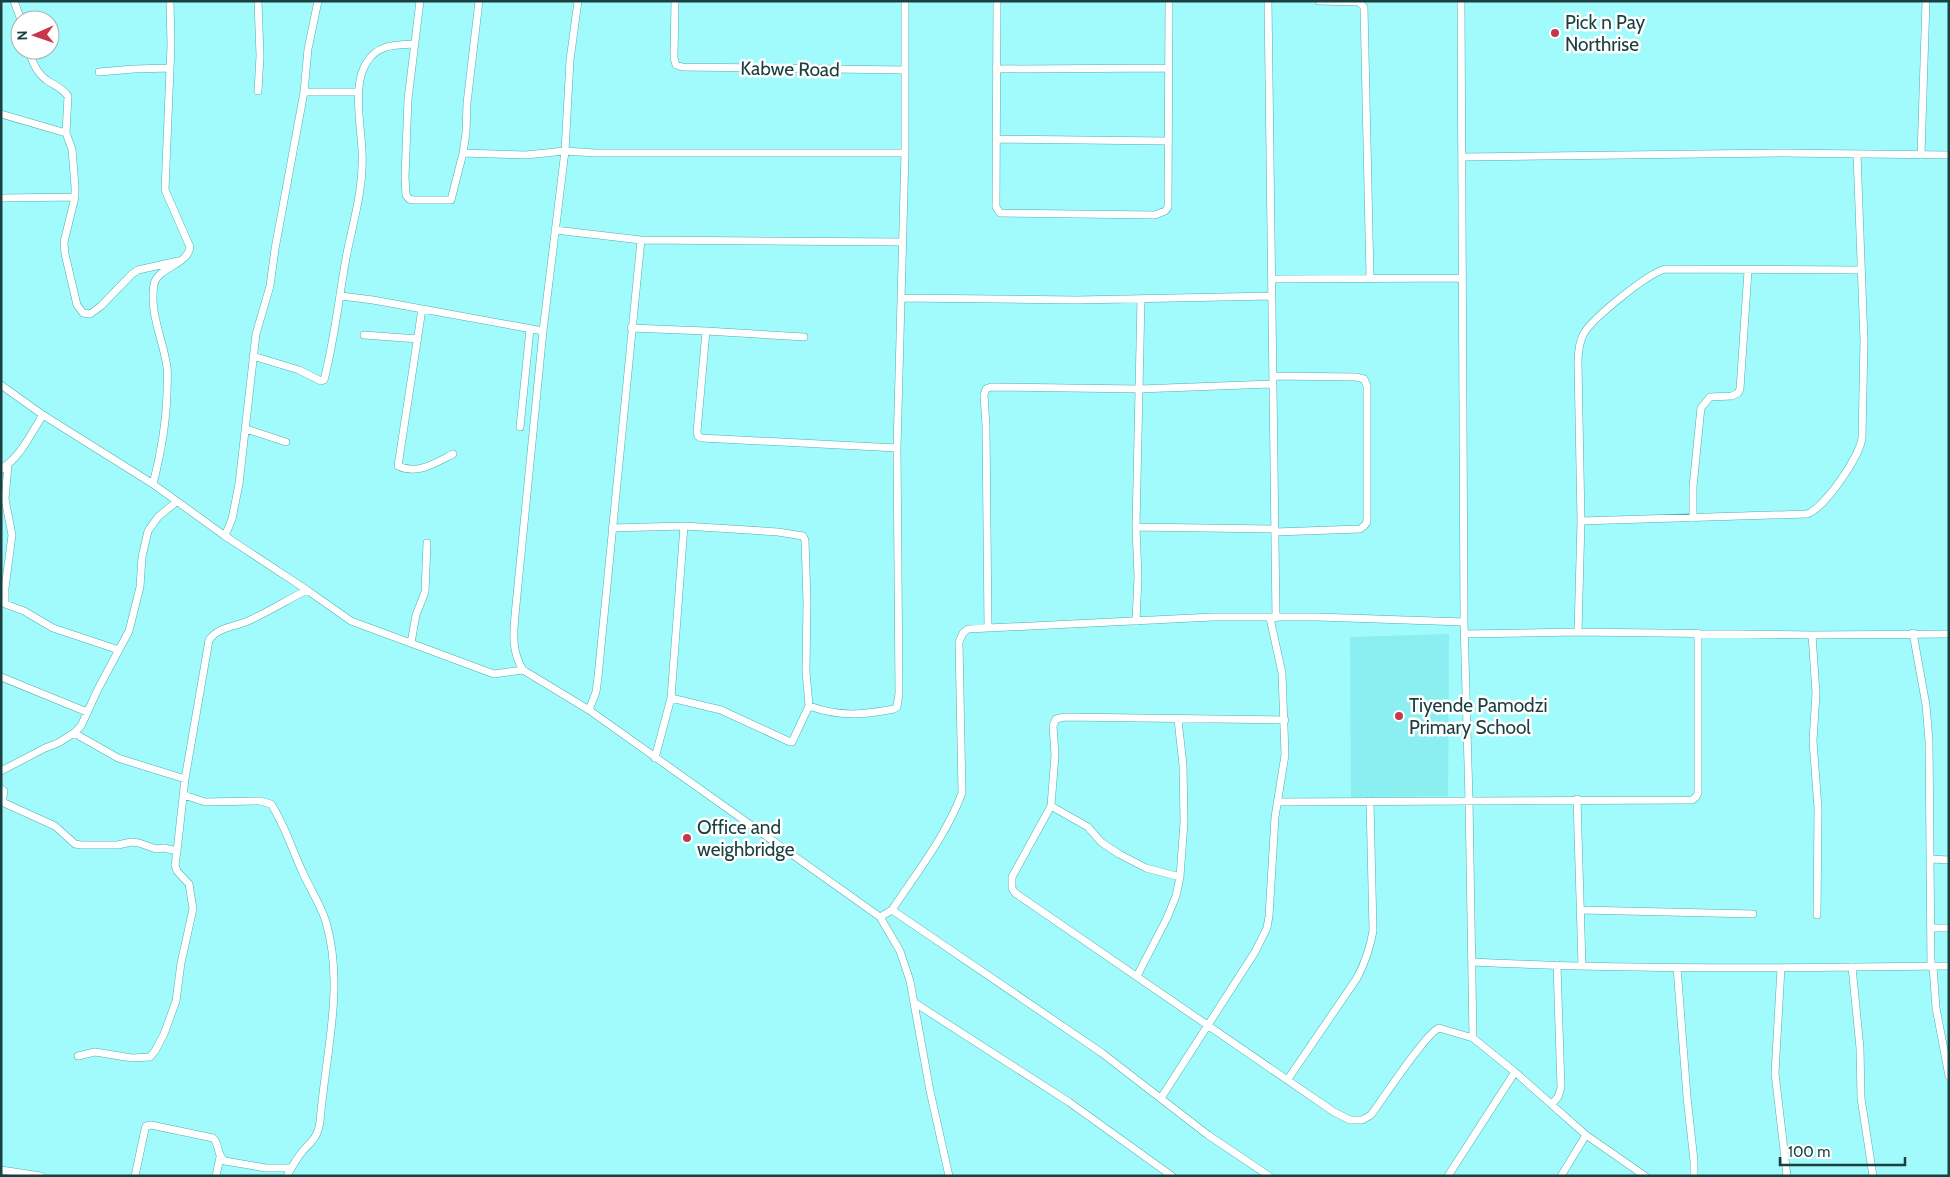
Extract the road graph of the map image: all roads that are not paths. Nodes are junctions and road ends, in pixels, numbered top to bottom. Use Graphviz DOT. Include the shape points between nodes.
graph roads {
  1 [pos="170,1"];
  2 [pos="258,1"];
  3 [pos="318,1"];
  4 [pos="420,1"];
  5 [pos="479,1"];
  6 [pos="578,1"];
  7 [pos="674,1"];
  8 [pos="904,1"];
  9 [pos="997,1"];
  10 [pos="1169,1"];
  11 [pos="1268,1"];
  12 [pos="1319,1"];
  13 [pos="1460,1"];
  14 [pos="1926,1"];
  15 [pos="414,44"];
  16 [pos="31,60"];
  17 [pos="170,68"];
  18 [pos="996,68"];
  19 [pos="1169,68"];
  20 [pos="904,70"];
  21 [pos="98,72"];
  22 [pos="258,91"];
  23 [pos="304,92"];
  24 [pos="358,92"];
  25 [pos="1,114"];
  26 [pos="66,133"];
  27 [pos="998,139"];
  28 [pos="1167,141"];
  29 [pos="566,151"];
  30 [pos="463,153"];
  31 [pos="905,153"];
  32 [pos="1857,154"];
  33 [pos="1921,155"];
  34 [pos="1949,155"];
  35 [pos="1462,157"];
  36 [pos="74,197"];
  37 [pos="1,198"];
  38 [pos="555,230"];
  39 [pos="640,240"];
  40 [pos="902,242"];
  41 [pos="180,260"];
  42 [pos="1860,270"];
  43 [pos="1748,271"];
  44 [pos="1370,278"];
  45 [pos="1461,278"];
  46 [pos="1272,279"];
  47 [pos="341,296"];
  48 [pos="1272,296"];
  49 [pos="901,298"];
  50 [pos="1141,299"];
  51 [pos="422,309"];
  52 [pos="631,328"];
  53 [pos="530,329"];
  54 [pos="706,331"];
  55 [pos="543,332"];
  56 [pos="364,335"];
  57 [pos="804,337"];
  58 [pos="418,340"];
  59 [pos="253,356"];
  60 [pos="1273,376"];
  61 [pos="1273,384"];
  62 [pos="1,386"];
  63 [pos="1138,389"];
  64 [pos="522,402"];
  65 [pos="536,403"];
  66 [pos="43,415"];
  67 [pos="520,427"];
  68 [pos="246,429"];
  69 [pos="286,442"];
  70 [pos="897,448"];
  71 [pos="453,454"];
  72 [pos="4,467"];
  73 [pos="153,484"];
  74 [pos="176,502"];
  75 [pos="1693,518"];
  76 [pos="1581,521"];
  77 [pos="684,526"];
  78 [pos="612,528"];
  79 [pos="1136,528"];
  80 [pos="1275,530"];
  81 [pos="225,536"];
  82 [pos="427,543"];
  83 [pos="307,590"];
  84 [pos="1273,618"];
  85 [pos="1136,621"];
  86 [pos="1464,622"];
  87 [pos="988,628"];
  88 [pos="1578,632"];
  89 [pos="1698,633"];
  90 [pos="1913,633"];
  91 [pos="1464,634"];
  92 [pos="1949,634"];
  93 [pos="1812,635"];
  94 [pos="411,643"];
  95 [pos="119,650"];
  96 [pos="523,670"];
  97 [pos="1,677"];
  98 [pos="671,698"];
  99 [pos="809,706"];
  100 [pos="589,710"];
  101 [pos="87,712"];
  102 [pos="1178,720"];
  103 [pos="1285,720"];
  104 [pos="74,733"];
  105 [pos="655,758"];
  106 [pos="1,771"];
  107 [pos="185,779"];
  108 [pos="1,788"];
  109 [pos="184,795"];
  110 [pos="1577,799"];
  111 [pos="1469,800"];
  112 [pos="1370,801"];
  113 [pos="1277,802"];
  114 [pos="1052,806"];
  115 [pos="177,851"];
  116 [pos="1931,859"];
  117 [pos="1949,860"];
  118 [pos="1180,877"];
  119 [pos="892,910"];
  120 [pos="1581,910"];
  121 [pos="1753,914"];
  122 [pos="1817,915"];
  123 [pos="880,917"];
  124 [pos="1932,928"];
  125 [pos="1949,928"];
  126 [pos="1472,962"];
  127 [pos="1557,966"];
  128 [pos="1582,966"];
  129 [pos="1949,966"];
  130 [pos="1677,967"];
  131 [pos="1852,967"];
  132 [pos="1932,967"];
  133 [pos="1781,968"];
  134 [pos="1136,976"];
  135 [pos="915,1002"];
  136 [pos="1208,1026"];
  137 [pos="1473,1038"];
  138 [pos="78,1056"];
  139 [pos="1515,1072"];
  140 [pos="1949,1076"];
  141 [pos="1288,1079"];
  142 [pos="1161,1098"];
  143 [pos="1552,1104"];
  144 [pos="1586,1135"];
  145 [pos="220,1157"];
  146 [pos="291,1168"];
  147 [pos="1,1170"];
  148 [pos="41,1176"];
  149 [pos="135,1176"];
  150 [pos="216,1176"];
  151 [pos="287,1176"];
  152 [pos="949,1176"];
  153 [pos="1172,1176"];
  154 [pos="1269,1176"];
  155 [pos="1448,1176"];
  156 [pos="1561,1176"];
  157 [pos="1646,1176"];
  158 [pos="1694,1176"];
  159 [pos="1786,1176"];
  160 [pos="1873,1176"];
  1 -- 17 [label="street"];
  2 -- 22 [label="street"];
  3 -- 23 [label="street" via="308,49"];
  4 -- 15 [label="street"];
  5 -- 30 [label="street"];
  6 -- 29 [label="street" via="570,60"];
  7 -- 20 [label="street, Kabwe Road" via="676,65"];
  8 -- 20 [label="street"];
  9 -- 18 [label="street"];
  10 -- 19 [label="street"];
  11 -- 46 [label="street"];
  12 -- 44 [label="street" via="1359,2 1364,7"];
  13 -- 35 [label="street"];
  14 -- 33 [label="street"];
  15 -- 24 [label="street" via="391,44 376,52 367,62"];
  15 -- 30 [label="street" via="408,99 407,197 413,200 451,200"];
  16 -- 26 [label="street" via="47,80 68,96"];
  17 -- 21 [label="street"];
  17 -- 41 [label="street" via="165,190 190,247 187,256"];
  18 -- 19 [label="street"];
  18 -- 27 [label="street"];
  19 -- 28 [label="street"];
  20 -- 31 [label="street"];
  23 -- 24 [label="street"];
  23 -- 59 [label="street" via="270,286"];
  24 -- 47 [label="street" via="363,175"];
  25 -- 26 [label="street"];
  26 -- 36 [label="street" via="72,149"];
  27 -- 28 [label="street"];
  27 -- 28 [label="street" via="996,207 1000,213 1155,215 1168,207"];
  29 -- 30 [label="street" via="526,155"];
  29 -- 31 [label="street"];
  29 -- 38 [label="street"];
  31 -- 40 [label="street"];
  32 -- 33 [label="street"];
  32 -- 35 [label="street"];
  32 -- 42 [label="street"];
  33 -- 34 [label="street"];
  35 -- 45 [label="street"];
  36 -- 37 [label="street"];
  36 -- 41 [label="street" via="64,242 77,305 83,313 90,314 101,306 138,270"];
  38 -- 39 [label="street"];
  38 -- 55 [label="street"];
  39 -- 40 [label="street"];
  39 -- 52 [label="street"];
  40 -- 49 [label="street"];
  41 -- 73 [label="street" via="154,284 154,315 167,368 167,416"];
  42 -- 43 [label="street"];
  42 -- 75 [label="street" via="1864,340 1862,438 1861,446 1840,481 1815,510 1807,514"];
  43 -- 75 [label="street" via="1740,389 1732,396 1710,397 1701,408"];
  43 -- 76 [label="street" via="1658,271 1595,320 1584,333 1578,363"];
  44 -- 45 [label="street"];
  44 -- 46 [label="street"];
  45 -- 86 [label="street"];
  46 -- 48 [label="street"];
  47 -- 51 [label="street"];
  47 -- 59 [label="street" via="323,382 299,370"];
  48 -- 50 [label="street"];
  48 -- 60 [label="street"];
  49 -- 50 [label="street"];
  49 -- 70 [label="street"];
  50 -- 63 [label="street"];
  51 -- 53 [label="street"];
  51 -- 58 [label="street"];
  52 -- 54 [label="street"];
  52 -- 78 [label="street"];
  53 -- 55 [label="street"];
  53 -- 64 [label="street"];
  54 -- 57 [label="street"];
  54 -- 70 [label="street" via="698,436"];
  55 -- 65 [label="street"];
  56 -- 58 [label="street"];
  58 -- 71 [label="street" via="398,466 420,470"];
  59 -- 68 [label="street"];
  60 -- 61 [label="street"];
  60 -- 80 [label="street" via="1356,376 1364,379 1367,386 1367,522 1360,529"];
  61 -- 63 [label="street"];
  61 -- 80 [label="street"];
  62 -- 66 [label="street"];
  63 -- 79 [label="street"];
  63 -- 87 [label="street" via="986,389"];
  64 -- 65 [label="street"];
  64 -- 67 [label="street"];
  65 -- 96 [label="street" via="513,641"];
  66 -- 72 [label="street" via="19,452"];
  66 -- 73 [label="street"];
  68 -- 69 [label="street"];
  68 -- 81 [label="street" via="232,519"];
  70 -- 99 [label="street" via="897,707 843,715"];
  72 -- 95 [label="street" via="5,500 12,535 5,604 53,628"];
  73 -- 74 [label="street"];
  74 -- 81 [label="street"];
  74 -- 95 [label="street" via="148,531 140,587 129,631"];
  75 -- 76 [label="street"];
  76 -- 88 [label="street"];
  77 -- 78 [label="street"];
  77 -- 98 [label="street"];
  77 -- 99 [label="street" via="803,536"];
  78 -- 100 [label="street" via="598,677"];
  79 -- 80 [label="street"];
  79 -- 85 [label="street"];
  80 -- 84 [label="street"];
  81 -- 83 [label="street"];
  82 -- 94 [label="street" via="425,592 416,615"];
  83 -- 94 [label="street" via="351,622"];
  83 -- 107 [label="street" via="246,622 220,630 209,640"];
  84 -- 85 [label="street"];
  84 -- 86 [label="street"];
  84 -- 103 [label="street"];
  85 -- 87 [label="street"];
  86 -- 91 [label="street"];
  87 -- 119 [label="street" via="968,629 959,642 962,793 943,833"];
  88 -- 89 [label="street"];
  88 -- 91 [label="street"];
  89 -- 93 [label="street"];
  89 -- 110 [label="street" via="1696,798 1688,801"];
  90 -- 92 [label="street"];
  90 -- 93 [label="street"];
  90 -- 116 [label="street" via="1928,719"];
  91 -- 111 [label="street"];
  93 -- 122 [label="street" via="1816,692 1813,742 1818,808"];
  94 -- 96 [label="street" via="494,674"];
  95 -- 101 [label="street"];
  96 -- 100 [label="street"];
  97 -- 101 [label="street"];
  98 -- 99 [label="street" via="721,710 788,742 792,742"];
  98 -- 105 [label="street"];
  100 -- 105 [label="street"];
  101 -- 104 [label="street"];
  102 -- 103 [label="street"];
  102 -- 114 [label="street" via="1056,719 1053,726"];
  102 -- 118 [label="street" via="1184,822"];
  103 -- 113 [label="street" via="1285,755"];
  104 -- 106 [label="street"];
  104 -- 107 [label="street" via="118,758"];
  105 -- 123 [label="street"];
  107 -- 109 [label="street"];
  108 -- 115 [label="street" via="4,791 2,802 55,826 75,844 118,846 131,842"];
  109 -- 115 [label="street"];
  109 -- 146 [label="street" via="205,802 260,801 270,804 278,814 325,919 334,957 335,987 320,1122 313,1142"];
  110 -- 111 [label="street"];
  110 -- 120 [label="street"];
  111 -- 112 [label="street"];
  111 -- 126 [label="street"];
  112 -- 113 [label="street"];
  112 -- 141 [label="street" via="1373,931 1364,966"];
  113 -- 136 [label="street" via="1267,928"];
  114 -- 118 [label="street" via="1088,827 1118,854 1146,868"];
  114 -- 134 [label="street" via="1012,877 1012,888"];
  115 -- 138 [label="street" via="177,871 189,884 193,909 176,1001 164,1034 150,1056 132,1058 95,1052"];
  116 -- 117 [label="street"];
  116 -- 124 [label="street"];
  118 -- 134 [label="street" via="1167,918"];
  119 -- 123 [label="street"];
  119 -- 142 [label="street" via="1102,1053"];
  120 -- 121 [label="street"];
  120 -- 128 [label="street"];
  123 -- 135 [label="street" via="904,958"];
  124 -- 125 [label="street"];
  124 -- 132 [label="street"];
  126 -- 127 [label="street"];
  126 -- 137 [label="street"];
  127 -- 128 [label="street"];
  127 -- 143 [label="street" via="1561,1088"];
  128 -- 130 [label="street"];
  129 -- 132 [label="street"];
  130 -- 133 [label="street"];
  130 -- 158 [label="street"];
  131 -- 132 [label="street"];
  131 -- 133 [label="street"];
  131 -- 160 [label="street" via="1861,1098"];
  132 -- 140 [label="street"];
  133 -- 159 [label="street" via="1775,1073"];
  134 -- 136 [label="street"];
  135 -- 152 [label="street"];
  135 -- 153 [label="street" via="1069,1102"];
  136 -- 141 [label="street"];
  136 -- 142 [label="street"];
  137 -- 139 [label="street"];
  137 -- 141 [label="street" via="1435,1029 1371,1115 1362,1120 1350,1120 1334,1112"];
  139 -- 143 [label="street"];
  139 -- 155 [label="street"];
  142 -- 154 [label="street"];
  143 -- 144 [label="street"];
  144 -- 156 [label="street"];
  144 -- 157 [label="street"];
  145 -- 146 [label="street" via="228,1162 266,1168"];
  145 -- 149 [label="street" via="213,1138 146,1126"];
  145 -- 150 [label="street"];
  146 -- 151 [label="street"];
  147 -- 148 [label="street"];
}
